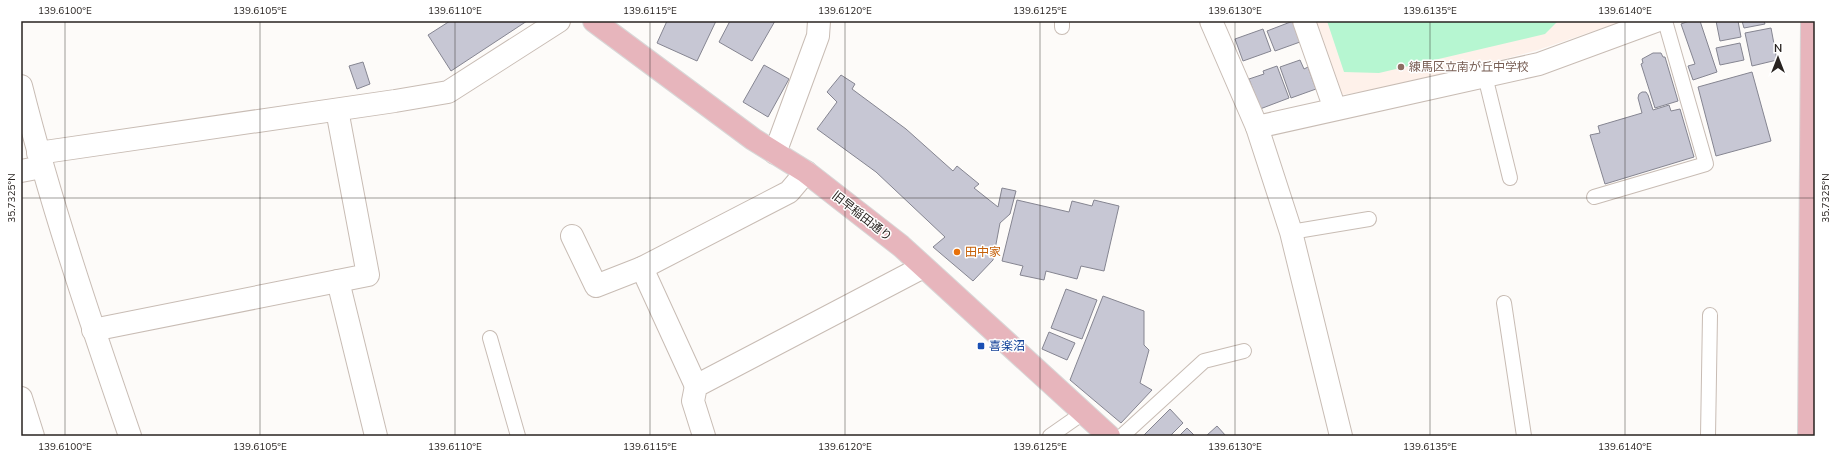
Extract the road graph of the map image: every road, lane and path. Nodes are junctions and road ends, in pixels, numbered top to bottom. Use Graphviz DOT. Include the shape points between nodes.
graph roads {
  1 [pos="559,21"];
  2 [pos="594,21"];
  3 [pos="1211,21"];
  4 [pos="1304,21"];
  5 [pos="1656,21"];
  6 [pos="1665,21"];
  7 [pos="1812,21"];
  8 [pos="817,22"];
  9 [pos="1485,76"];
  10 [pos="21,86"];
  11 [pos="1336,109"];
  12 [pos="337,110"];
  13 [pos="1257,127"];
  14 [pos="775,153"];
  15 [pos="33,164"];
  16 [pos="806,172"];
  17 [pos="1510,178"];
  18 [pos="1594,197"];
  19 [pos="1369,219"];
  20 [pos="1291,232"];
  21 [pos="572,236"];
  22 [pos="923,267"];
  23 [pos="642,268"];
  24 [pos="338,281"];
  25 [pos="1504,303"];
  26 [pos="1710,315"];
  27 [pos="93,330"];
  28 [pos="490,338"];
  29 [pos="1244,351"];
  30 [pos="696,386"];
  31 [pos="21,398"];
  32 [pos="1083,414"];
  33 [pos="34,436"];
  34 [pos="130,436"];
  35 [pos="376,436"];
  36 [pos="518,436"];
  37 [pos="704,436"];
  38 [pos="1050,436"];
  39 [pos="1109,436"];
  40 [pos="1122,436"];
  41 [pos="1341,436"];
  42 [pos="1524,436"];
  43 [pos="1708,436"];
  44 [pos="1809,436"];
  1 -- 12 [label="street" via="448,92"];
  2 -- 14 [label="main road, 旧早稲田通り"];
  3 -- 13 [label="street"];
  4 -- 11 [label="street"];
  5 -- 9 [label="street" via="1539,64"];
  6 -- 18 [label="lane" via="1706,164"];
  7 -- 44 [label="main road"];
  8 -- 14 [label="street" via="818,36"];
  9 -- 11 [label="street"];
  9 -- 17 [label="lane"];
  10 -- 15 [label="street"];
  11 -- 13 [label="street"];
  12 -- 15 [label="street"];
  12 -- 24 [label="street" via="368,275"];
  13 -- 20 [label="street"];
  14 -- 16 [label="main road, 旧早稲田通り"];
  15 -- 27 [label="street"];
  16 -- 22 [label="main road, 旧早稲田通り"];
  16 -- 23 [label="street" via="789,192"];
  19 -- 20 [label="lane"];
  20 -- 41 [label="street"];
  21 -- 23 [label="street" via="596,286"];
  22 -- 30 [label="street"];
  22 -- 32 [label="main road, 旧早稲田通り"];
  23 -- 30 [label="street"];
  24 -- 27 [label="street"];
  24 -- 35 [label="street"];
  25 -- 42 [label="lane"];
  26 -- 43 [label="lane"];
  27 -- 34 [label="street"];
  28 -- 36 [label="lane"];
  29 -- 40 [label="lane" via="1204,361"];
  30 -- 37 [label="street" via="693,400"];
  31 -- 33 [label="street"];
  32 -- 38 [label="lane"];
  32 -- 39 [label="main road, 旧早稲田通り"];
}
